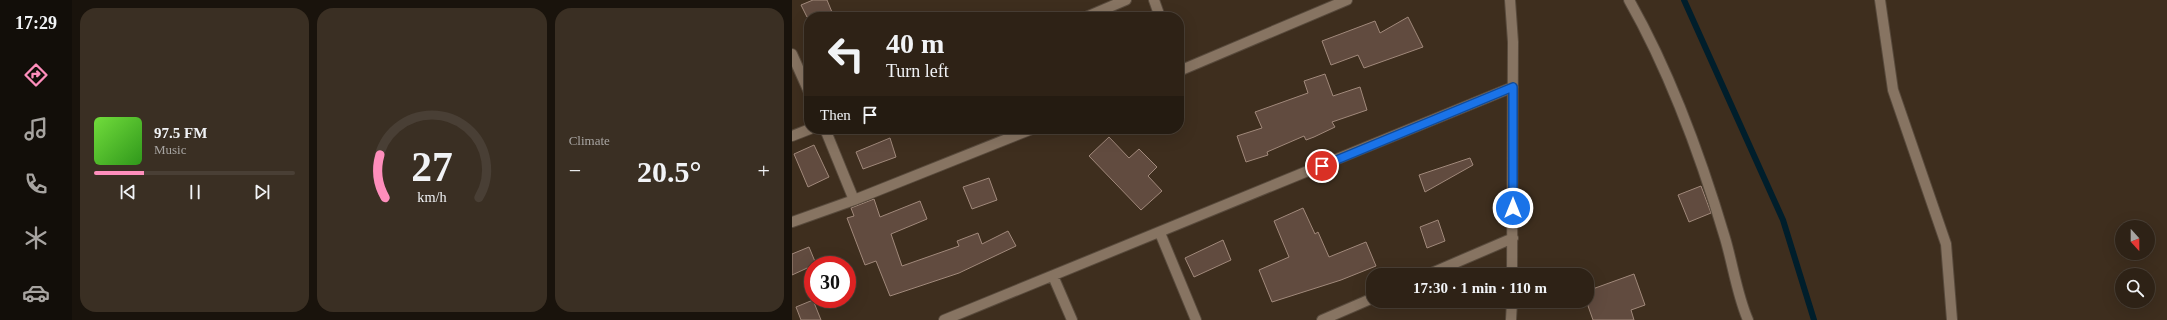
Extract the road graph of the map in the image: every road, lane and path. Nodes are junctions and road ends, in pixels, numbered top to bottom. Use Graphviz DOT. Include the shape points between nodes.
graph roads {
  1 [pos="1126,0"];
  2 [pos="1154,0"];
  3 [pos="1348,0"];
  4 [pos="1510,0"];
  5 [pos="1629,0"];
  6 [pos="1880,0"];
  7 [pos="1098,12"];
  8 [pos="1158,12"];
  9 [pos="792,54"];
  10 [pos="1184,66"];
  11 [pos="804,81"];
  12 [pos="1513,87"];
  13 [pos="804,131"];
  14 [pos="827,134"];
  15 [pos="1019,134"];
  16 [pos="792,136"];
  17 [pos="854,200"];
  18 [pos="792,222"];
  19 [pos="1160,233"];
  20 [pos="1513,238"];
  21 [pos="1443,268"];
  22 [pos="1512,268"];
  23 [pos="1053,276"];
  24 [pos="1366,301"];
  25 [pos="1512,308"];
  26 [pos="944,320"];
  27 [pos="1072,320"];
  28 [pos="1196,320"];
  29 [pos="1322,320"];
  30 [pos="1511,320"];
  31 [pos="1748,320"];
  32 [pos="1952,320"];
  1 -- 7 [label="street"];
  2 -- 8 [label="street"];
  3 -- 10 [label="street"];
  4 -- 12 [label="street"];
  5 -- 31 [label="street" via="1650,36 1696,150"];
  6 -- 32 [label="street" via="1893,90 1946,244"];
  9 -- 11 [label="street"];
  12 -- 19 [label="street"];
  12 -- 20 [label="street"];
  13 -- 16 [label="street"];
  14 -- 17 [label="street"];
  15 -- 17 [label="street"];
  17 -- 18 [label="street"];
  19 -- 23 [label="street"];
  19 -- 28 [label="street"];
  20 -- 21 [label="street"];
  20 -- 22 [label="street"];
  23 -- 26 [label="street"];
  23 -- 27 [label="street"];
  24 -- 29 [label="street"];
  25 -- 30 [label="street"];
}
